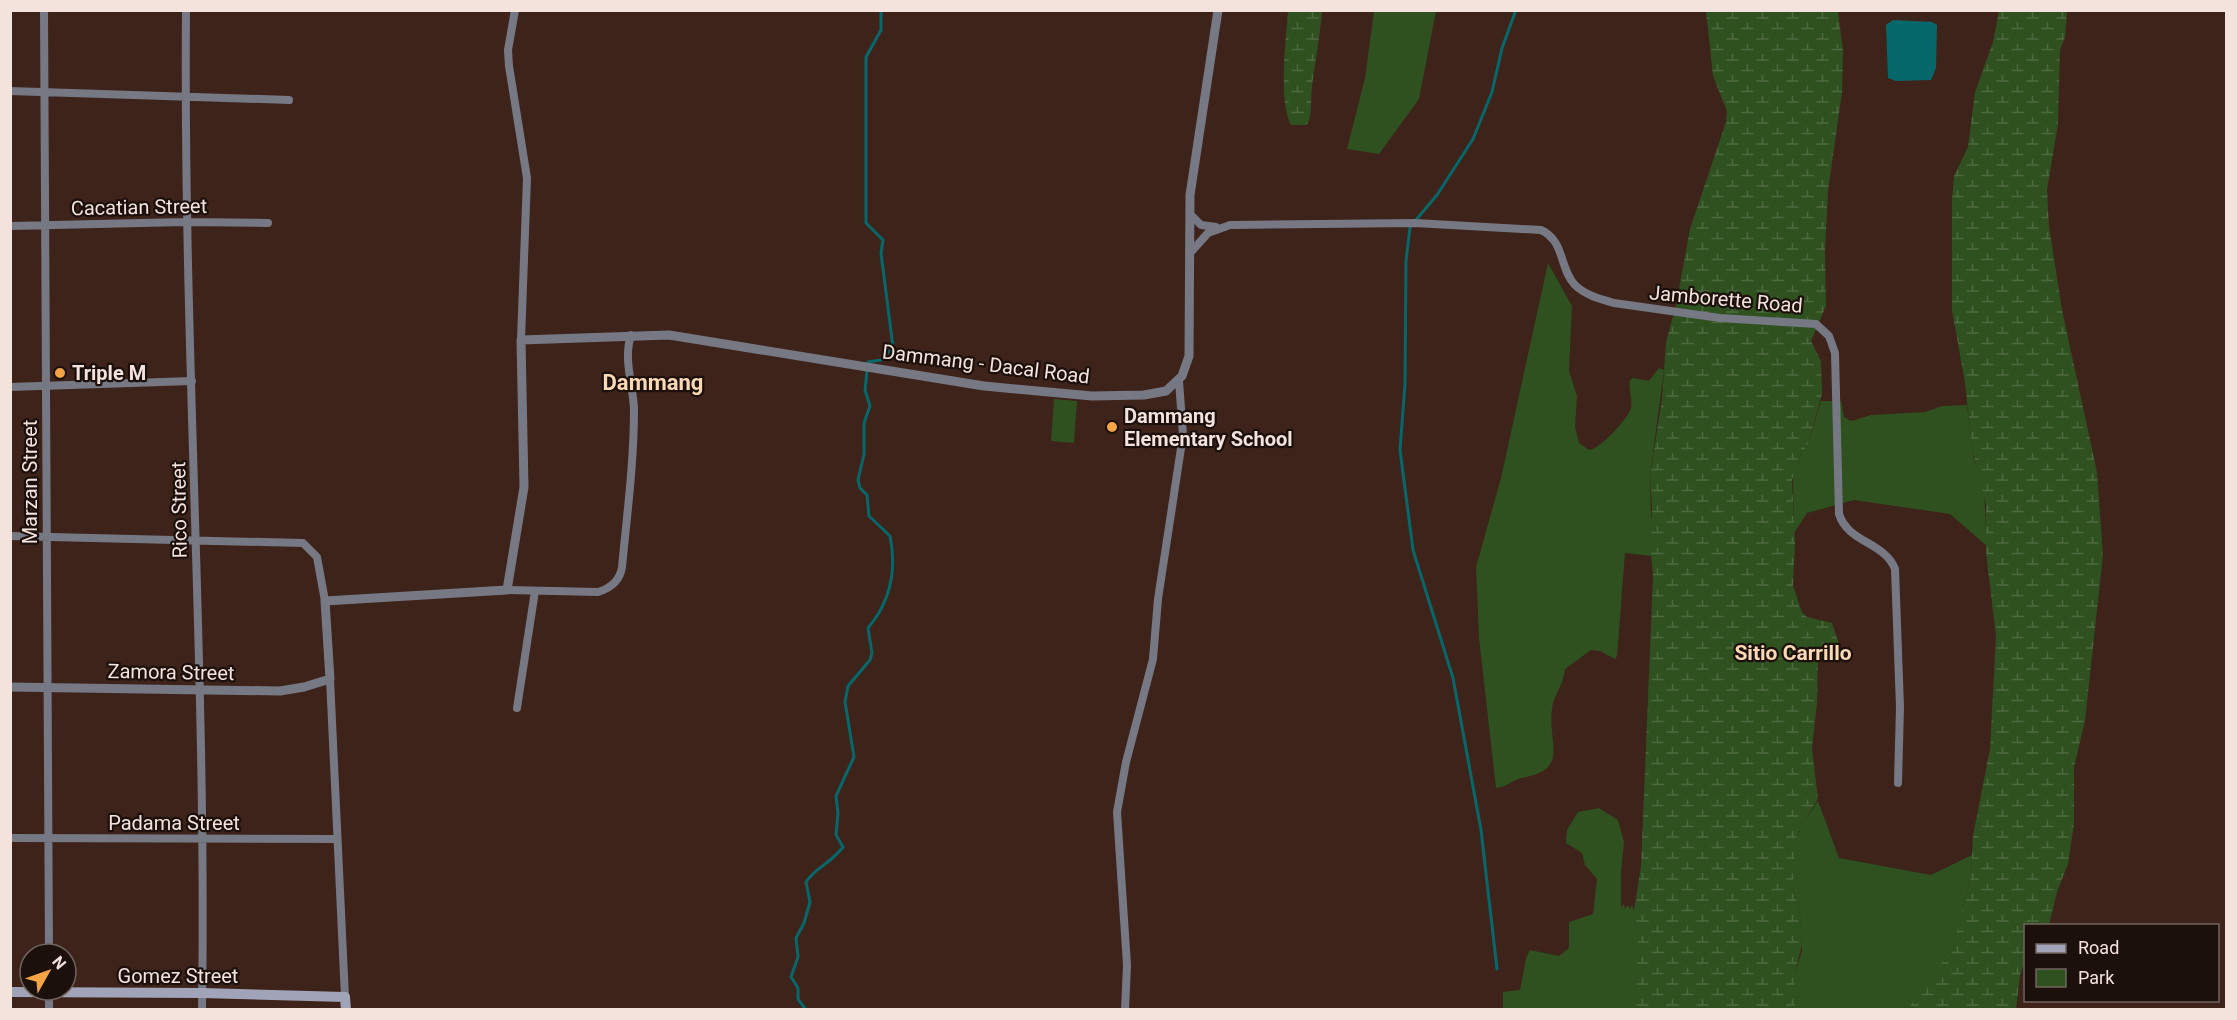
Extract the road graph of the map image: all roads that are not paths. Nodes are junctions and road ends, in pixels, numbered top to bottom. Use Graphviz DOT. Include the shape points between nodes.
graph roads {
  1 [pos="44,10"];
  2 [pos="186,10"];
  3 [pos="515,10"];
  4 [pos="1218,10"];
  5 [pos="10,91"];
  6 [pos="45,91"];
  7 [pos="185,94"];
  8 [pos="290,100"];
  9 [pos="1190,213"];
  10 [pos="185,222"];
  11 [pos="267,223"];
  12 [pos="10,226"];
  13 [pos="44,226"];
  14 [pos="1218,227"];
  15 [pos="1190,253"];
  16 [pos="631,335"];
  17 [pos="521,340"];
  18 [pos="192,381"];
  19 [pos="1179,381"];
  20 [pos="46,386"];
  21 [pos="10,387"];
  22 [pos="10,536"];
  23 [pos="46,536"];
  24 [pos="196,539"];
  25 [pos="507,590"];
  26 [pos="535,591"];
  27 [pos="325,601"];
  28 [pos="330,679"];
  29 [pos="10,687"];
  30 [pos="48,688"];
  31 [pos="201,691"];
  32 [pos="518,708"];
  33 [pos="1898,783"];
  34 [pos="10,838"];
  35 [pos="47,838"];
  36 [pos="337,839"];
  37 [pos="203,840"];
  38 [pos="49,942"];
  39 [pos="78,992"];
  40 [pos="202,993"];
  41 [pos="345,997"];
  42 [pos="202,1010"];
  43 [pos="346,1010"];
  44 [pos="1125,1010"];
  1 -- 6 [label="street, Marzan Street"];
  2 -- 7 [label="street, Rico Street"];
  3 -- 17 [label="street" via="509,66 527,178"];
  4 -- 9 [label="street"];
  5 -- 6 [label="street"];
  6 -- 7 [label="street"];
  6 -- 13 [label="street, Marzan Street"];
  7 -- 8 [label="street"];
  7 -- 10 [label="street, Rico Street"];
  9 -- 14 [label="street" via="1201,225"];
  9 -- 15 [label="street"];
  10 -- 11 [label="street, Cacatian Street"];
  10 -- 13 [label="street, Cacatian Street"];
  10 -- 18 [label="street, Rico Street"];
  12 -- 13 [label="street, Cacatian Street"];
  13 -- 20 [label="street, Marzan Street"];
  14 -- 15 [label="street" via="1199,240"];
  14 -- 33 [label="street, Jamborette Road" via="1415,223 1541,231 1555,240 1574,284 1597,298 1720,318 1816,324 1829,336 1835,353 1839,514 1845,528 1885,553 1895,569 1900,689"];
  15 -- 19 [label="street" via="1188,356"];
  16 -- 17 [label="street, Dammang - Dacal Road"];
  16 -- 19 [label="street, Dammang - Dacal Road" via="699,338 1006,389 1092,396 1152,394"];
  16 -- 26 [label="street" via="627,355 634,416 621,573 612,586 598,592"];
  17 -- 25 [label="street" via="524,487"];
  18 -- 20 [label="street"];
  18 -- 24 [label="street, Rico Street"];
  19 -- 44 [label="street" via="1183,435 1159,589 1153,659 1117,812 1127,965"];
  20 -- 21 [label="street"];
  20 -- 23 [label="street, Marzan Street"];
  22 -- 23 [label="street"];
  23 -- 24 [label="street"];
  23 -- 30 [label="street, Marzan Street"];
  24 -- 27 [label="street" via="303,543 317,557"];
  24 -- 31 [label="street, Rico Street"];
  25 -- 26 [label="street"];
  25 -- 27 [label="street"];
  26 -- 32 [label="street"];
  27 -- 28 [label="street"];
  28 -- 31 [label="street, Zamora Street" via="280,691"];
  28 -- 36 [label="street"];
  29 -- 30 [label="street, Zamora Street"];
  30 -- 31 [label="street, Zamora Street"];
  30 -- 35 [label="street, Marzan Street"];
  31 -- 37 [label="street, Rico Street"];
  34 -- 35 [label="street, Padama Street"];
  35 -- 37 [label="street, Padama Street"];
  35 -- 38 [label="street, Marzan Street"];
  36 -- 37 [label="street, Padama Street"];
  36 -- 41 [label="street"];
  37 -- 40 [label="street, Rico Street"];
  39 -- 40 [label="main road, Gomez Street"];
  40 -- 41 [label="main road, Gomez Street"];
  40 -- 42 [label="street, Rico Street"];
  41 -- 43 [label="main road"];
}
